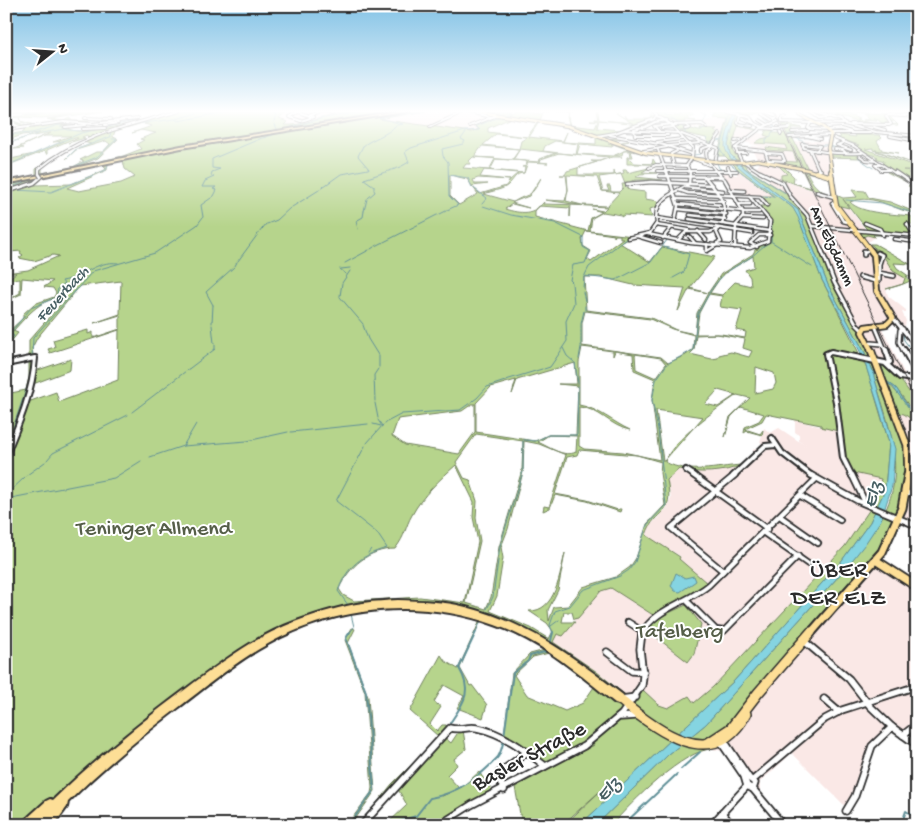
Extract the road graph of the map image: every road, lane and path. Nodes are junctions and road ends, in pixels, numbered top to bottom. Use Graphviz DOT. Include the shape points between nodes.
graph roads {
  1 [pos="859,149"];
  2 [pos="67,150"];
  3 [pos="167,150"];
  4 [pos="634,150"];
  5 [pos="658,150"];
  6 [pos="678,150"];
  7 [pos="693,150"];
  8 [pos="701,150"];
  9 [pos="709,150"];
  10 [pos="719,150"];
  11 [pos="736,150"];
  12 [pos="762,150"];
  13 [pos="810,150"];
  14 [pos="829,150"];
  15 [pos="843,150"];
  16 [pos="851,150"];
  17 [pos="816,151"];
  18 [pos="644,152"];
  19 [pos="737,153"];
  20 [pos="766,153"];
  21 [pos="829,153"];
  22 [pos="846,153"];
  23 [pos="862,153"];
  24 [pos="701,154"];
  25 [pos="746,154"];
  26 [pos="660,155"];
  27 [pos="705,155"];
  28 [pos="674,156"];
  29 [pos="717,156"];
  30 [pos="693,157"];
  31 [pos="875,160"];
  32 [pos="769,161"];
  33 [pos="716,162"];
  34 [pos="707,163"];
  35 [pos="743,163"];
  36 [pos="663,165"];
  37 [pos="674,166"];
  38 [pos="679,166"];
  39 [pos="687,166"];
  40 [pos="648,168"];
  41 [pos="818,168"];
  42 [pos="729,169"];
  43 [pos="889,170"];
  44 [pos="657,171"];
  45 [pos="665,171"];
  46 [pos="715,171"];
  47 [pos="737,171"];
  48 [pos="682,172"];
  49 [pos="690,172"];
  50 [pos="732,174"];
  51 [pos="828,175"];
  52 [pos="660,176"];
  53 [pos="666,176"];
  54 [pos="684,177"];
  55 [pos="691,177"];
  56 [pos="705,177"];
  57 [pos="722,177"];
  58 [pos="6,183"];
  59 [pos="668,183"];
  60 [pos="626,184"];
  61 [pos="689,184"];
  62 [pos="711,185"];
  63 [pos="685,187"];
  64 [pos="917,187"];
  65 [pos="679,190"];
  66 [pos="716,190"];
  67 [pos="723,190"];
  68 [pos="744,191"];
  69 [pos="6,192"];
  70 [pos="674,192"];
  71 [pos="817,192"];
  72 [pos="731,193"];
  73 [pos="720,195"];
  74 [pos="751,196"];
  75 [pos="834,197"];
  76 [pos="677,198"];
  77 [pos="724,201"];
  78 [pos="832,203"];
  79 [pos="678,204"];
  80 [pos="739,204"];
  81 [pos="750,204"];
  82 [pos="760,204"];
  83 [pos="725,208"];
  84 [pos="678,209"];
  85 [pos="691,211"];
  86 [pos="743,211"];
  87 [pos="759,212"];
  88 [pos="726,214"];
  89 [pos="690,215"];
  90 [pos="657,218"];
  91 [pos="742,218"];
  92 [pos="689,219"];
  93 [pos="725,219"];
  94 [pos="763,219"];
  95 [pos="675,221"];
  96 [pos="847,222"];
  97 [pos="688,223"];
  98 [pos="865,223"];
  99 [pos="722,224"];
  100 [pos="907,224"];
  101 [pos="656,225"];
  102 [pos="736,226"];
  103 [pos="812,226"];
  104 [pos="671,228"];
  105 [pos="717,230"];
  106 [pos="690,231"];
  107 [pos="698,231"];
  108 [pos="736,231"];
  109 [pos="770,231"];
  110 [pos="855,231"];
  111 [pos="752,233"];
  112 [pos="648,234"];
  113 [pos="883,234"];
  114 [pos="770,235"];
  115 [pos="902,235"];
  116 [pos="637,236"];
  117 [pos="689,236"];
  118 [pos="915,236"];
  119 [pos="628,238"];
  120 [pos="663,238"];
  121 [pos="678,240"];
  122 [pos="706,240"];
  123 [pos="894,240"];
  124 [pos="917,242"];
  125 [pos="690,243"];
  126 [pos="661,244"];
  127 [pos="696,244"];
  128 [pos="707,244"];
  129 [pos="717,244"];
  130 [pos="748,246"];
  131 [pos="735,247"];
  132 [pos="742,247"];
  133 [pos="756,247"];
  134 [pos="688,249"];
  135 [pos="872,252"];
  136 [pos="864,255"];
  137 [pos="894,276"];
  138 [pos="864,278"];
  139 [pos="876,278"];
  140 [pos="892,320"];
  141 [pos="876,327"];
  142 [pos="863,329"];
  143 [pos="903,329"];
  144 [pos="915,342"];
  145 [pos="871,343"];
  146 [pos="882,344"];
  147 [pos="917,347"];
  148 [pos="858,357"];
  149 [pos="874,360"];
  150 [pos="6,364"];
  151 [pos="887,364"];
  152 [pos="917,374"];
  153 [pos="917,380"];
  154 [pos="24,405"];
  155 [pos="772,438"];
  156 [pos="776,445"];
  157 [pos="6,455"];
  158 [pos="686,470"];
  159 [pos="816,479"];
  160 [pos="716,491"];
  161 [pos="906,492"];
  162 [pos="801,496"];
  163 [pos="917,496"];
  164 [pos="865,502"];
  165 [pos="781,517"];
  166 [pos="895,517"];
  167 [pos="840,520"];
  168 [pos="917,526"];
  169 [pos="766,531"];
  170 [pos="818,543"];
  171 [pos="798,556"];
  172 [pos="878,558"];
  173 [pos="808,564"];
  174 [pos="723,571"];
  175 [pos="917,586"];
  176 [pos="687,601"];
  177 [pos="628,622"];
  178 [pos="642,631"];
  179 [pos="804,641"];
  180 [pos="607,652"];
  181 [pos="644,672"];
  182 [pos="917,686"];
  183 [pos="636,697"];
  184 [pos="619,699"];
  185 [pos="824,699"];
  186 [pos="868,702"];
  187 [pos="628,707"];
  188 [pos="839,712"];
  189 [pos="621,716"];
  190 [pos="639,716"];
  191 [pos="917,724"];
  192 [pos="892,727"];
  193 [pos="903,735"];
  194 [pos="719,738"];
  195 [pos="917,745"];
  196 [pos="527,752"];
  197 [pos="546,766"];
  198 [pos="750,783"];
  199 [pos="77,785"];
  200 [pos="504,790"];
  201 [pos="846,811"];
  202 [pos="722,813"];
  203 [pos="28,825"];
  204 [pos="38,825"];
  205 [pos="48,825"];
  206 [pos="362,825"];
  207 [pos="439,825"];
  208 [pos="711,825"];
  209 [pos="732,825"];
  210 [pos="783,825"];
  1 -- 23 [label="street"];
  2 -- 69 [label="street" via="39,169 40,175 33,184"];
  3 -- 58 [label="highway"];
  4 -- 26 [label="main road"];
  5 -- 18 [label="street"];
  5 -- 26 [label="street"];
  6 -- 28 [label="street" via="672,152"];
  6 -- 30 [label="street"];
  7 -- 30 [label="street"];
  8 -- 24 [label="street"];
  9 -- 27 [label="street"];
  10 -- 29 [label="street"];
  11 -- 19 [label="street"];
  12 -- 20 [label="street"];
  13 -- 17 [label="street"];
  13 -- 41 [label="street"];
  14 -- 21 [label="main road"];
  15 -- 16 [label="street"];
  15 -- 22 [label="street"];
  17 -- 21 [label="street"];
  19 -- 25 [label="street"];
  19 -- 35 [label="street"];
  20 -- 32 [label="street"];
  20 -- 32 [label="street" via="782,154 785,161"];
  21 -- 22 [label="street"];
  21 -- 51 [label="main road"];
  22 -- 23 [label="street"];
  23 -- 31 [label="street"];
  24 -- 27 [label="street"];
  24 -- 30 [label="street"];
  26 -- 28 [label="main road"];
  26 -- 36 [label="street"];
  27 -- 29 [label="street"];
  27 -- 34 [label="street"];
  28 -- 30 [label="main road"];
  28 -- 37 [label="street"];
  29 -- 33 [label="street"];
  30 -- 34 [label="main road"];
  30 -- 39 [label="street"];
  31 -- 31 [label="street" via="860,157 865,161"];
  31 -- 43 [label="street"];
  31 -- 43 [label="street" via="875,166"];
  32 -- 35 [label="main road"];
  32 -- 51 [label="main road, bridge"];
  33 -- 34 [label="main road"];
  33 -- 35 [label="main road"];
  34 -- 46 [label="street"];
  35 -- 103 [label="street, Am Elzdamm" via="782,182"];
  36 -- 37 [label="street"];
  36 -- 40 [label="street"];
  36 -- 45 [label="street"];
  37 -- 38 [label="street"];
  38 -- 39 [label="street"];
  38 -- 48 [label="street"];
  39 -- 49 [label="street"];
  42 -- 46 [label="street"];
  42 -- 47 [label="street"];
  42 -- 50 [label="street"];
  43 -- 64 [label="street"];
  44 -- 45 [label="street"];
  45 -- 48 [label="street"];
  45 -- 53 [label="street"];
  46 -- 49 [label="street"];
  46 -- 57 [label="street"];
  48 -- 49 [label="street"];
  48 -- 54 [label="street"];
  49 -- 55 [label="street"];
  51 -- 75 [label="main road"];
  52 -- 53 [label="street"];
  53 -- 54 [label="street"];
  53 -- 59 [label="street"];
  54 -- 55 [label="street"];
  55 -- 56 [label="street"];
  55 -- 61 [label="street"];
  56 -- 57 [label="street"];
  56 -- 62 [label="street"];
  57 -- 72 [label="street"];
  59 -- 60 [label="street"];
  59 -- 61 [label="street"];
  59 -- 70 [label="street"];
  61 -- 62 [label="street"];
  61 -- 63 [label="street"];
  62 -- 66 [label="street"];
  63 -- 65 [label="street"];
  63 -- 66 [label="street"];
  65 -- 70 [label="street"];
  65 -- 73 [label="street"];
  66 -- 67 [label="street"];
  66 -- 73 [label="street"];
  68 -- 72 [label="street"];
  70 -- 76 [label="street"];
  70 -- 90 [label="street" via="659,203 655,213"];
  71 -- 75 [label="street"];
  72 -- 73 [label="street"];
  72 -- 74 [label="street"];
  72 -- 80 [label="street"];
  73 -- 77 [label="street"];
  74 -- 82 [label="street"];
  74 -- 82 [label="street" via="760,197 767,205"];
  75 -- 96 [label="main road"];
  76 -- 77 [label="street"];
  76 -- 79 [label="street"];
  77 -- 83 [label="street"];
  78 -- 96 [label="street" via="842,221"];
  79 -- 83 [label="street"];
  79 -- 84 [label="street"];
  80 -- 81 [label="street"];
  80 -- 86 [label="street"];
  82 -- 109 [label="street" via="770,221"];
  83 -- 86 [label="street"];
  83 -- 88 [label="street"];
  84 -- 85 [label="street"];
  84 -- 95 [label="street"];
  85 -- 88 [label="street"];
  85 -- 89 [label="street"];
  86 -- 87 [label="street"];
  86 -- 91 [label="street"];
  88 -- 93 [label="street"];
  89 -- 92 [label="street"];
  89 -- 93 [label="street"];
  90 -- 95 [label="street"];
  90 -- 101 [label="street"];
  91 -- 94 [label="street"];
  91 -- 102 [label="street"];
  92 -- 97 [label="street"];
  92 -- 99 [label="street"];
  93 -- 99 [label="street"];
  95 -- 97 [label="street"];
  96 -- 110 [label="main road"];
  97 -- 105 [label="street"];
  98 -- 113 [label="street" via="880,229"];
  99 -- 102 [label="street"];
  100 -- 118 [label="street"];
  101 -- 104 [label="street"];
  101 -- 112 [label="street"];
  102 -- 108 [label="street"];
  102 -- 109 [label="street"];
  103 -- 110 [label="street"];
  103 -- 142 [label="street, Am Elzdamm" via="834,282 856,323"];
  104 -- 106 [label="street"];
  104 -- 120 [label="street"];
  105 -- 107 [label="street"];
  105 -- 108 [label="street"];
  105 -- 129 [label="street" via="721,242"];
  106 -- 107 [label="street"];
  106 -- 121 [label="street"];
  107 -- 122 [label="street"];
  108 -- 111 [label="street"];
  108 -- 131 [label="street"];
  109 -- 114 [label="street"];
  110 -- 113 [label="street"];
  110 -- 135 [label="main road"];
  112 -- 116 [label="street"];
  112 -- 120 [label="street"];
  113 -- 115 [label="street"];
  113 -- 118 [label="street"];
  114 -- 133 [label="street" via="768,241"];
  114 -- 133 [label="street" via="759,235 750,243"];
  116 -- 119 [label="street"];
  116 -- 126 [label="street"];
  117 -- 127 [label="street"];
  120 -- 121 [label="street" via="673,242"];
  121 -- 125 [label="street"];
  123 -- 124 [label="street"];
  125 -- 127 [label="street"];
  125 -- 134 [label="street"];
  127 -- 128 [label="street"];
  128 -- 129 [label="street"];
  128 -- 129 [label="street" via="707,251 710,251"];
  129 -- 131 [label="street"];
  130 -- 132 [label="street"];
  131 -- 132 [label="street"];
  132 -- 133 [label="street"];
  135 -- 136 [label="street" via="864,251"];
  135 -- 139 [label="main road"];
  137 -- 139 [label="street"];
  138 -- 139 [label="street" via="860,277"];
  139 -- 140 [label="main road" via="880,299"];
  140 -- 141 [label="main road"];
  140 -- 143 [label="street"];
  141 -- 142 [label="main road"];
  141 -- 146 [label="street"];
  142 -- 149 [label="main road, Am Elzdamm"];
  143 -- 144 [label="street"];
  143 -- 152 [label="street" via="900,330 899,342"];
  144 -- 147 [label="street"];
  145 -- 146 [label="street"];
  146 -- 151 [label="street" via="890,362"];
  148 -- 149 [label="street"];
  148 -- 164 [label="street" via="826,354 843,458"];
  149 -- 151 [label="street"];
  149 -- 161 [label="main road, Am Elzdamm" via="906,445 909,470"];
  150 -- 154 [label="street" via="32,359 34,376"];
  151 -- 153 [label="street" via="898,377"];
  154 -- 157 [label="street"];
  155 -- 156 [label="street"];
  156 -- 159 [label="street" via="795,466"];
  156 -- 160 [label="street" via="765,446"];
  158 -- 160 [label="street"];
  159 -- 162 [label="street"];
  159 -- 164 [label="street"];
  160 -- 169 [label="street"];
  160 -- 174 [label="street" via="671,528"];
  161 -- 163 [label="street"];
  161 -- 166 [label="main road, Am Elzdamm"];
  162 -- 165 [label="street"];
  162 -- 167 [label="street"];
  164 -- 166 [label="street"];
  165 -- 169 [label="street"];
  165 -- 170 [label="street"];
  166 -- 168 [label="street"];
  166 -- 172 [label="main road, Am Elzdamm"];
  169 -- 171 [label="street"];
  169 -- 174 [label="street"];
  171 -- 173 [label="street"];
  171 -- 176 [label="street" via="724,631 716,630"];
  172 -- 175 [label="main road"];
  172 -- 179 [label="main road, Am Elzdamm"];
  174 -- 176 [label="street"];
  176 -- 178 [label="street" via="659,614"];
  177 -- 178 [label="street"];
  178 -- 181 [label="street" via="638,647"];
  179 -- 186 [label="street" via="849,679"];
  179 -- 194 [label="main road, Am Elzdamm" via="758,693 740,724"];
  180 -- 181 [label="street" via="629,669"];
  181 -- 183 [label="street" via="643,684"];
  182 -- 186 [label="street"];
  183 -- 184 [label="street"];
  183 -- 187 [label="street"];
  184 -- 187 [label="main road"];
  184 -- 199 [label="highway" via="545,644 491,618 430,604 371,605 335,612 300,624 245,653 128,741"];
  185 -- 188 [label="street"];
  186 -- 188 [label="street"];
  186 -- 192 [label="street"];
  187 -- 189 [label="street, Basler Straße"];
  187 -- 190 [label="main road"];
  188 -- 198 [label="street" via="817,724"];
  189 -- 190 [label="street"];
  189 -- 197 [label="street, Basler Straße" via="601,736"];
  190 -- 194 [label="main road" via="679,741"];
  191 -- 193 [label="street"];
  192 -- 193 [label="street"];
  192 -- 201 [label="street" via="872,746 855,796"];
  193 -- 195 [label="street"];
  194 -- 198 [label="street"];
  194 -- 198 [label="street"];
  196 -- 197 [label="street"];
  196 -- 200 [label="street" via="499,773"];
  196 -- 206 [label="street" via="490,732 473,727 450,728"];
  197 -- 200 [label="street, Basler Straße"];
  198 -- 202 [label="street"];
  198 -- 210 [label="street"];
  199 -- 203 [label="highway"];
  199 -- 204 [label="highway"];
  199 -- 205 [label="highway"];
  200 -- 207 [label="street, Basler Straße"];
  202 -- 208 [label="street"];
  202 -- 209 [label="street"];
}
